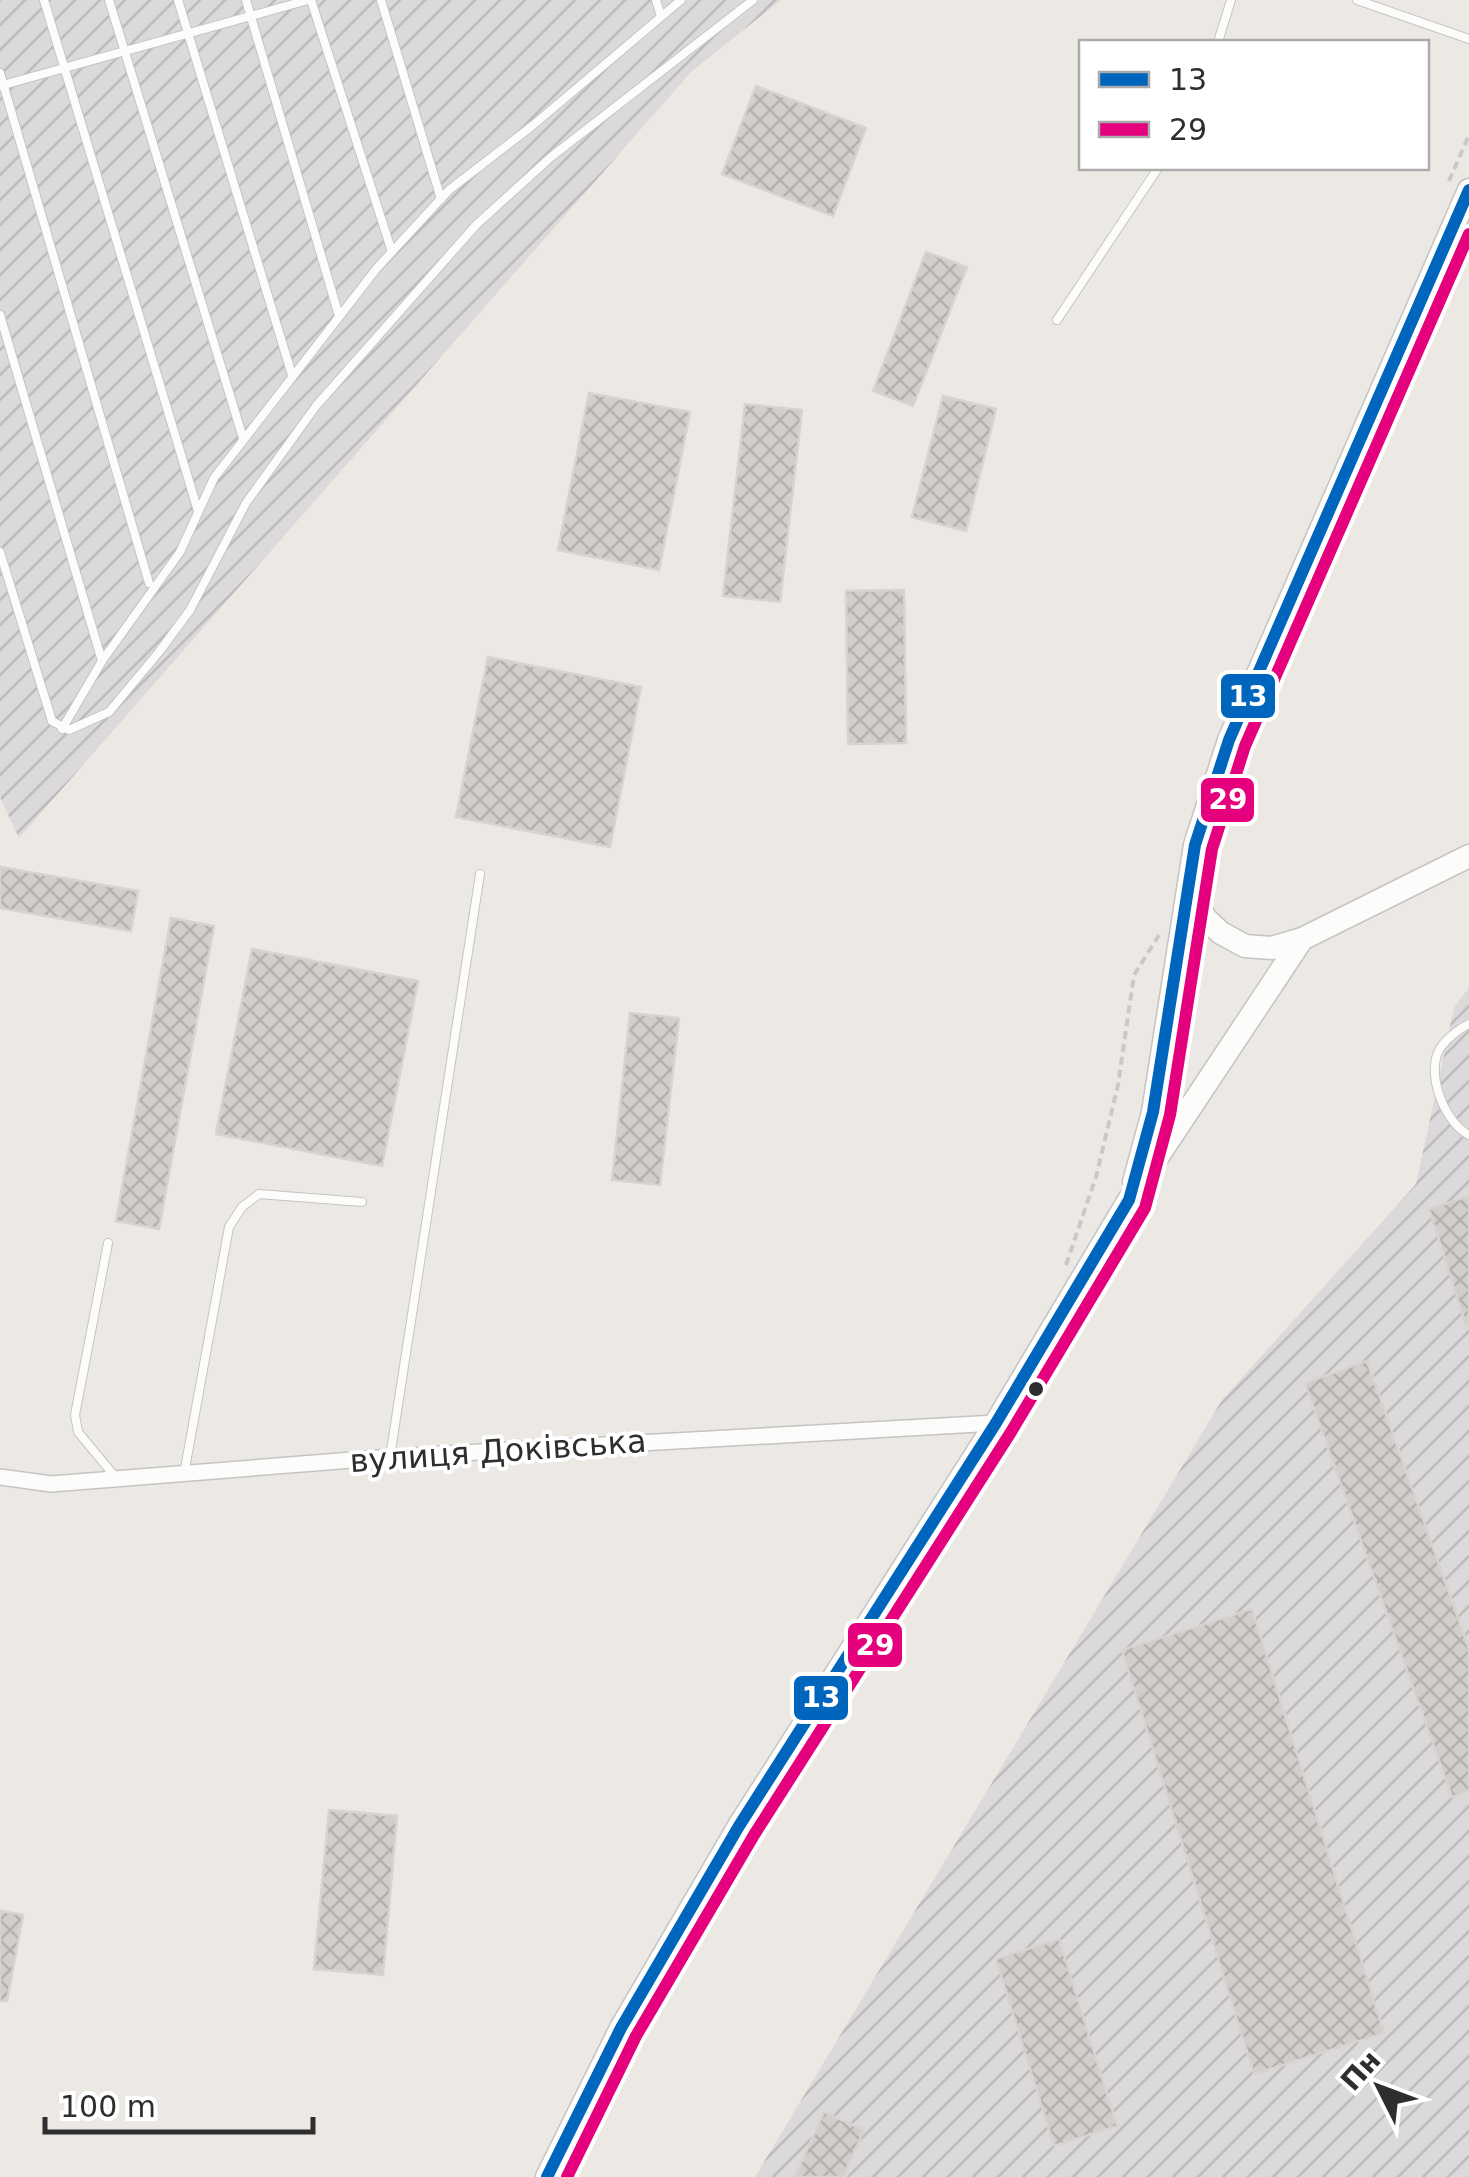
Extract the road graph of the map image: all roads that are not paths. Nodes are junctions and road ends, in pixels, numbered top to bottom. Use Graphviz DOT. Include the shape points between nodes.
graph roads {
  1 [pos="44,0"];
  2 [pos="109,0"];
  3 [pos="178,0"];
  4 [pos="246,0"];
  5 [pos="310,0"];
  6 [pos="381,0"];
  7 [pos="656,0"];
  8 [pos="681,0"];
  9 [pos="753,0"];
  10 [pos="1231,0"];
  11 [pos="1358,0"];
  12 [pos="251,16"];
  13 [pos="662,16"];
  14 [pos="188,34"];
  15 [pos="1219,40"];
  16 [pos="1469,40"];
  17 [pos="123,52"];
  18 [pos="63,68"];
  19 [pos="0,73"];
  20 [pos="2,86"];
  21 [pos="1157,170"];
  22 [pos="1469,190"];
  23 [pos="441,199"];
  24 [pos="392,252"];
  25 [pos="0,316"];
  26 [pos="339,316"];
  27 [pos="1057,320"];
  28 [pos="292,375"];
  29 [pos="243,438"];
  30 [pos="198,511"];
  31 [pos="0,552"];
  32 [pos="149,584"];
  33 [pos="102,661"];
  34 [pos="62,729"];
  35 [pos="1469,856"];
  36 [pos="480,874"];
  37 [pos="1188,891"];
  38 [pos="1302,939"];
  39 [pos="1469,1024"];
  40 [pos="1469,1135"];
  41 [pos="1129,1200"];
  42 [pos="362,1202"];
  43 [pos="108,1244"];
  44 [pos="996,1424"];
  45 [pos="390,1456"];
  46 [pos="184,1474"];
  47 [pos="0,1477"];
  48 [pos="117,1479"];
  49 [pos="547,2177"];
  1 -- 18 [label="lane"];
  2 -- 17 [label="lane"];
  3 -- 14 [label="lane"];
  4 -- 12 [label="lane"];
  5 -- 12 [label="lane"];
  5 -- 24 [label="lane"];
  6 -- 23 [label="lane"];
  7 -- 13 [label="lane"];
  8 -- 13 [label="lane"];
  9 -- 34 [label="lane" via="551,157 476,225 316,406 246,503 190,610 134,682 109,712"];
  10 -- 15 [label="lane"];
  11 -- 16 [label="lane"];
  12 -- 14 [label="lane"];
  12 -- 26 [label="lane"];
  13 -- 23 [label="lane"];
  14 -- 17 [label="lane"];
  14 -- 28 [label="lane"];
  17 -- 18 [label="lane"];
  17 -- 29 [label="lane"];
  18 -- 20 [label="lane"];
  18 -- 30 [label="lane"];
  19 -- 20 [label="lane"];
  20 -- 32 [label="lane"];
  21 -- 27 [label="lane"];
  22 -- 37 [label="main road" via="1229,740 1195,845"];
  23 -- 24 [label="lane"];
  24 -- 26 [label="lane"];
  25 -- 33 [label="lane"];
  26 -- 28 [label="lane"];
  28 -- 29 [label="lane"];
  29 -- 30 [label="lane"];
  30 -- 33 [label="lane" via="180,552"];
  31 -- 34 [label="lane" via="47,709"];
  33 -- 34 [label="lane"];
  35 -- 38 [label="main road"];
  36 -- 45 [label="lane"];
  37 -- 38 [label="main road" via="1206,919 1245,946 1272,948"];
  37 -- 41 [label="main road" via="1153,1112"];
  38 -- 41 [label="main road"];
  39 -- 40 [label="lane" via="1438,1052 1436,1089"];
  41 -- 44 [label="main road"];
  42 -- 46 [label="lane" via="259,1194 242,1207 229,1227"];
  43 -- 48 [label="lane" via="75,1414 78,1432"];
  44 -- 45 [label="street, вулиця Доківська"];
  44 -- 49 [label="main road" via="739,1826 621,2028"];
  45 -- 46 [label="street, вулиця Доківська"];
  46 -- 48 [label="street, вулиця Доківська"];
  47 -- 48 [label="street, вулиця Доківська" via="51,1484"];
}
